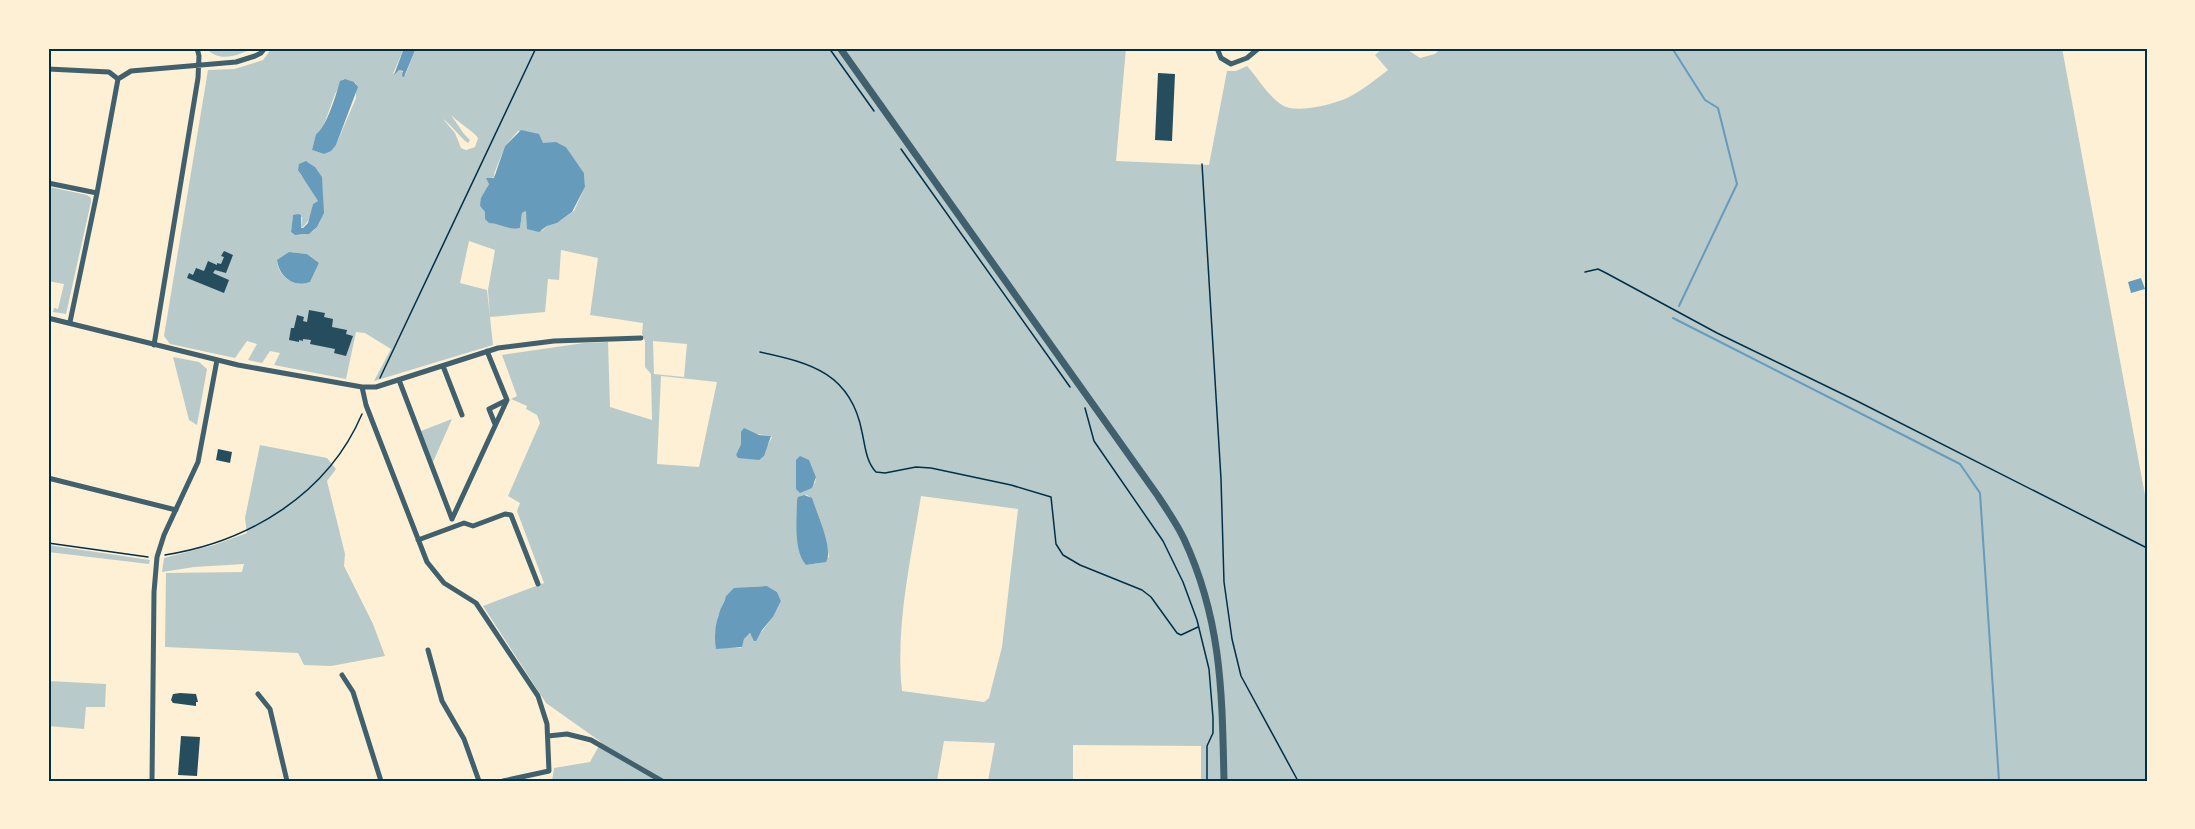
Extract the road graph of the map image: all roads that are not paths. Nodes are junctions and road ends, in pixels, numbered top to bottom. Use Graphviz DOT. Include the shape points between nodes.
graph roads {
  1 [pos="197,48"];
  2 [pos="265,48"];
  3 [pos="840,48"];
  4 [pos="1217,48"];
  5 [pos="1259,48"];
  6 [pos="200,64"];
  7 [pos="48,69"];
  8 [pos="118,79"];
  9 [pos="48,183"];
  10 [pos="97,193"];
  11 [pos="48,318"];
  12 [pos="70,322"];
  13 [pos="641,338"];
  14 [pos="154,345"];
  15 [pos="488,351"];
  16 [pos="217,360"];
  17 [pos="443,366"];
  18 [pos="399,380"];
  19 [pos="362,387"];
  20 [pos="507,400"];
  21 [pos="462,415"];
  22 [pos="495,424"];
  23 [pos="48,478"];
  24 [pos="176,510"];
  25 [pos="452,519"];
  26 [pos="455,526"];
  27 [pos="418,540"];
  28 [pos="538,584"];
  29 [pos="428,650"];
  30 [pos="342,675"];
  31 [pos="258,694"];
  32 [pos="548,736"];
  33 [pos="152,781"];
  34 [pos="287,781"];
  35 [pos="381,781"];
  36 [pos="479,781"];
  37 [pos="502,781"];
  38 [pos="662,781"];
  39 [pos="1224,781"];
  1 -- 6 [label="street"];
  2 -- 6 [label="street" via="236,62"];
  3 -- 39 [label="street" via="1158,496 1183,537 1204,590 1217,650"];
  4 -- 5 [label="street" via="1221,58 1231,64"];
  6 -- 8 [label="street" via="130,70"];
  6 -- 14 [label="street"];
  7 -- 8 [label="street" via="109,72"];
  8 -- 10 [label="street"];
  9 -- 10 [label="street"];
  10 -- 12 [label="street"];
  11 -- 12 [label="street"];
  12 -- 14 [label="street"];
  13 -- 15 [label="street" via="554,341"];
  14 -- 16 [label="street"];
  15 -- 17 [label="street"];
  15 -- 20 [label="street"];
  16 -- 19 [label="street"];
  16 -- 24 [label="street" via="198,462"];
  17 -- 18 [label="street"];
  17 -- 21 [label="street"];
  18 -- 19 [label="street"];
  18 -- 25 [label="street"];
  19 -- 27 [label="street"];
  20 -- 22 [label="street"];
  20 -- 22 [label="street" via="489,409"];
  22 -- 25 [label="street"];
  23 -- 24 [label="street"];
  24 -- 33 [label="street" via="157,557"];
  25 -- 26 [label="street"];
  26 -- 27 [label="street"];
  26 -- 28 [label="street" via="473,526 511,515"];
  27 -- 32 [label="street" via="436,574 476,603 538,696"];
  29 -- 36 [label="street" via="442,701 464,739"];
  30 -- 35 [label="street" via="352,692"];
  31 -- 34 [label="street" via="270,709"];
  32 -- 37 [label="street" via="549,771"];
  32 -- 38 [label="street" via="567,734 591,740"];
}
